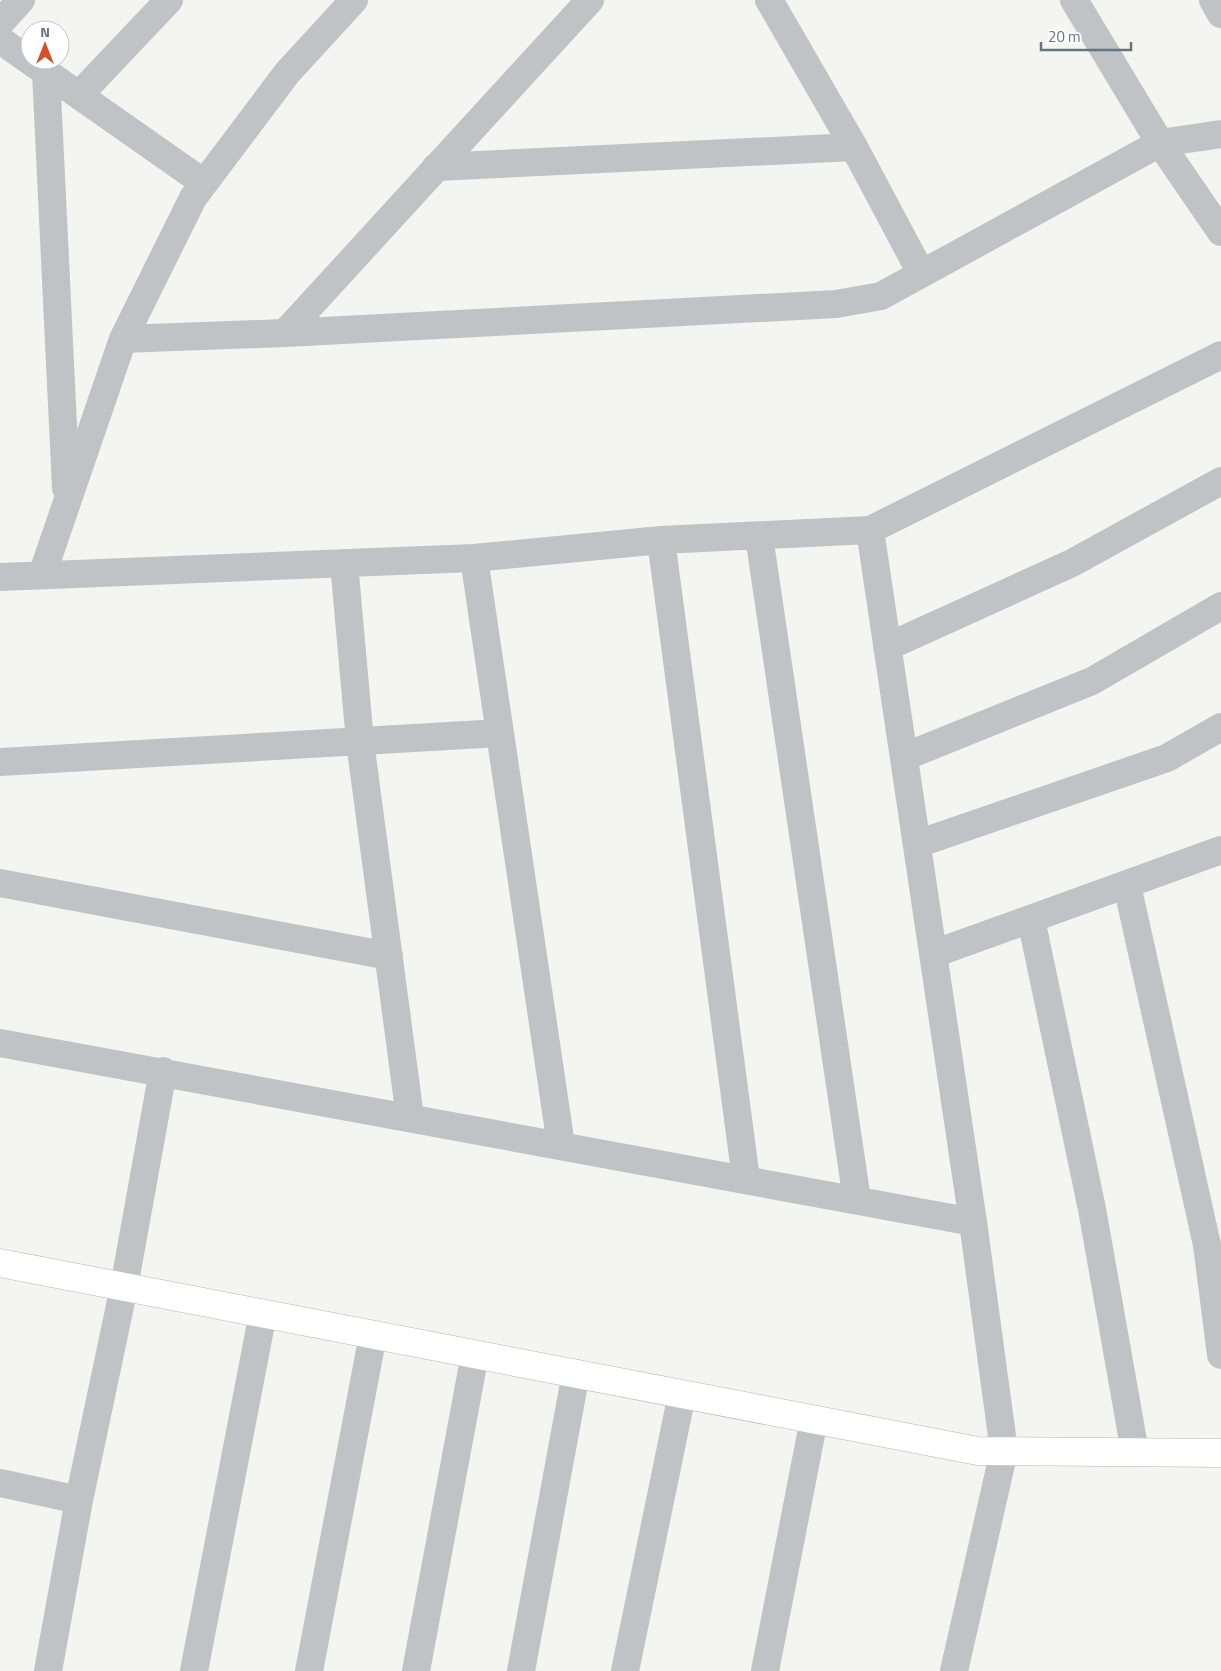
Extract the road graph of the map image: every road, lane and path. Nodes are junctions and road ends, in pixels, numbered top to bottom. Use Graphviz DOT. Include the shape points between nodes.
graph roads {
  1 [pos="21,0"];
  2 [pos="169,0"];
  3 [pos="354,0"];
  4 [pos="590,0"];
  5 [pos="769,0"];
  6 [pos="1074,0"];
  7 [pos="1212,0"];
  8 [pos="1221,14"];
  9 [pos="0,23"];
  10 [pos="0,40"];
  11 [pos="46,72"];
  12 [pos="79,95"];
  13 [pos="1221,134"];
  14 [pos="1160,143"];
  15 [pos="854,147"];
  16 [pos="436,167"];
  17 [pos="204,183"];
  18 [pos="1221,232"];
  19 [pos="922,273"];
  20 [pos="284,333"];
  21 [pos="123,339"];
  22 [pos="1221,356"];
  23 [pos="1221,481"];
  24 [pos="67,503"];
  25 [pos="870,530"];
  26 [pos="759,536"];
  27 [pos="662,540"];
  28 [pos="474,558"];
  29 [pos="344,562"];
  30 [pos="42,574"];
  31 [pos="0,577"];
  32 [pos="1221,606"];
  33 [pos="887,647"];
  34 [pos="1221,727"];
  35 [pos="500,734"];
  36 [pos="360,742"];
  37 [pos="904,757"];
  38 [pos="0,762"];
  39 [pos="917,844"];
  40 [pos="1221,850"];
  41 [pos="0,883"];
  42 [pos="1127,885"];
  43 [pos="1031,919"];
  44 [pos="933,954"];
  45 [pos="389,956"];
  46 [pos="0,1043"];
  47 [pos="163,1071"];
  48 [pos="410,1117"];
  49 [pos="561,1145"];
  50 [pos="746,1179"];
  51 [pos="857,1200"];
  52 [pos="973,1222"];
  53 [pos="1214,1245"];
  54 [pos="0,1263"];
  55 [pos="124,1287"];
  56 [pos="263,1313"];
  57 [pos="374,1335"];
  58 [pos="475,1354"];
  59 [pos="1221,1355"];
  60 [pos="576,1373"];
  61 [pos="682,1394"];
  62 [pos="814,1419"];
  63 [pos="1004,1451"];
  64 [pos="1135,1452"];
  65 [pos="1221,1453"];
  66 [pos="0,1483"];
  67 [pos="79,1500"];
  68 [pos="48,1671"];
  69 [pos="194,1671"];
  70 [pos="309,1671"];
  71 [pos="416,1671"];
  72 [pos="521,1671"];
  73 [pos="625,1671"];
  74 [pos="765,1671"];
  75 [pos="954,1671"];
  1 -- 9 [label="street"];
  2 -- 12 [label="street"];
  3 -- 17 [label="street" via="288,73"];
  4 -- 16 [label="street"];
  5 -- 15 [label="street"];
  6 -- 14 [label="street"];
  7 -- 8 [label="street"];
  10 -- 11 [label="street"];
  11 -- 12 [label="street"];
  11 -- 24 [label="street"];
  12 -- 17 [label="street"];
  13 -- 14 [label="street"];
  14 -- 18 [label="street"];
  14 -- 19 [label="street"];
  15 -- 16 [label="street"];
  15 -- 19 [label="street"];
  16 -- 20 [label="street"];
  17 -- 21 [label="street" via="193,198"];
  19 -- 20 [label="street" via="881,296 836,304"];
  20 -- 21 [label="street"];
  21 -- 24 [label="street"];
  22 -- 25 [label="street"];
  23 -- 33 [label="street" via="1072,562"];
  24 -- 30 [label="street"];
  25 -- 26 [label="street"];
  25 -- 33 [label="street"];
  26 -- 27 [label="street"];
  26 -- 51 [label="street"];
  27 -- 28 [label="street"];
  27 -- 50 [label="street"];
  28 -- 29 [label="street"];
  28 -- 35 [label="street"];
  29 -- 30 [label="street"];
  29 -- 36 [label="street"];
  30 -- 31 [label="street"];
  32 -- 37 [label="street" via="1092,681"];
  33 -- 37 [label="street"];
  34 -- 39 [label="street" via="1167,758"];
  35 -- 36 [label="street"];
  35 -- 49 [label="street"];
  36 -- 38 [label="street"];
  36 -- 45 [label="street"];
  37 -- 39 [label="street"];
  39 -- 44 [label="street"];
  40 -- 42 [label="street"];
  41 -- 45 [label="street"];
  42 -- 43 [label="street"];
  42 -- 53 [label="street"];
  43 -- 44 [label="street"];
  43 -- 64 [label="street" via="1092,1209"];
  44 -- 52 [label="street"];
  45 -- 48 [label="street"];
  46 -- 47 [label="street"];
  47 -- 48 [label="street"];
  47 -- 55 [label="street"];
  48 -- 49 [label="street"];
  49 -- 50 [label="street"];
  50 -- 51 [label="street"];
  51 -- 52 [label="street"];
  52 -- 63 [label="street"];
  53 -- 59 [label="street"];
  54 -- 55 [label="street"];
  55 -- 56 [label="street"];
  55 -- 67 [label="street"];
  56 -- 57 [label="street"];
  56 -- 69 [label="street"];
  57 -- 58 [label="street"];
  57 -- 70 [label="street"];
  58 -- 60 [label="street"];
  58 -- 71 [label="street"];
  60 -- 61 [label="street"];
  60 -- 72 [label="street"];
  61 -- 62 [label="street"];
  61 -- 73 [label="street"];
  62 -- 63 [label="street" via="978,1451"];
  62 -- 74 [label="street"];
  63 -- 64 [label="street"];
  63 -- 75 [label="street"];
  64 -- 65 [label="street"];
  66 -- 67 [label="street"];
  67 -- 68 [label="street"];
}
